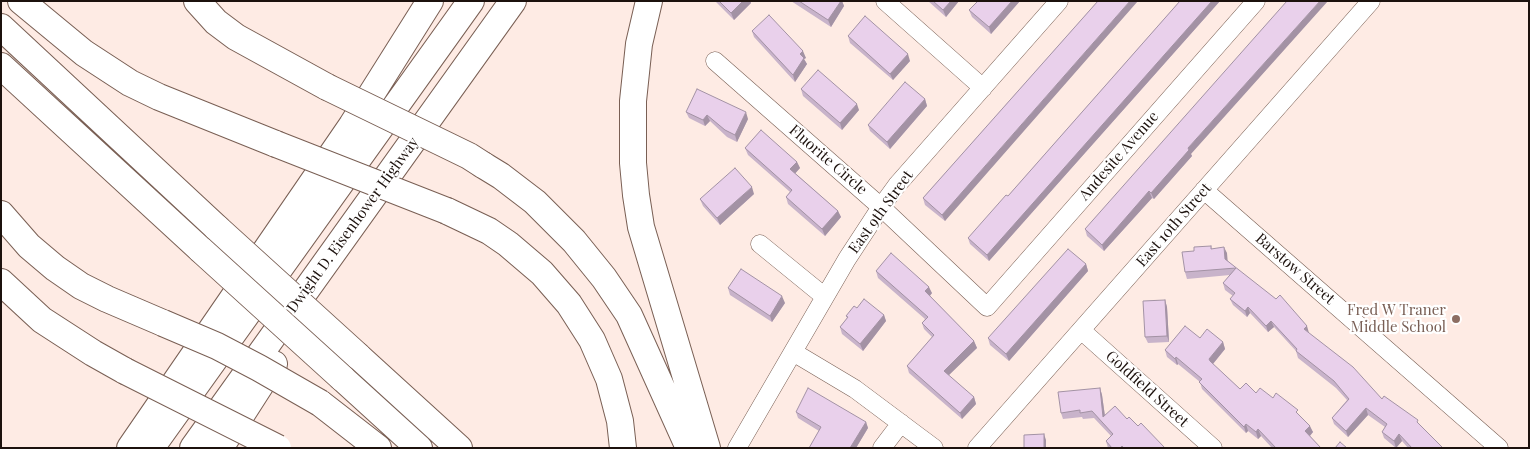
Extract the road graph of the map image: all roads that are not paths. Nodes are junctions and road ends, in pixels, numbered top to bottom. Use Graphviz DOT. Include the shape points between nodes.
graph roads {
  1 [pos="21,1"];
  2 [pos="197,1"];
  3 [pos="430,1"];
  4 [pos="471,1"];
  5 [pos="512,1"];
  6 [pos="649,1"];
  7 [pos="885,1"];
  8 [pos="1058,1"];
  9 [pos="1256,1"];
  10 [pos="1370,1"];
  11 [pos="1,27"];
  12 [pos="715,61"];
  13 [pos="1,66"];
  14 [pos="983,88"];
  15 [pos="1204,190"];
  16 [pos="369,202"];
  17 [pos="881,207"];
  18 [pos="1,214"];
  19 [pos="760,244"];
  20 [pos="1,282"];
  21 [pos="825,297"];
  22 [pos="983,304"];
  23 [pos="1081,330"];
  24 [pos="793,352"];
  25 [pos="901,423"];
  26 [pos="696,442"];
  27 [pos="130,448"];
  28 [pos="151,448"];
  29 [pos="193,448"];
  30 [pos="220,448"];
  31 [pos="278,448"];
  32 [pos="378,448"];
  33 [pos="419,448"];
  34 [pos="459,448"];
  35 [pos="623,448"];
  36 [pos="737,448"];
  37 [pos="882,448"];
  38 [pos="934,448"];
  39 [pos="977,448"];
  40 [pos="1213,448"];
  41 [pos="1499,448"];
  1 -- 35 [label="highway, bridge" via="84,53 130,83 446,211 508,244 542,273 569,304 592,340 616,400"];
  2 -- 26 [label="highway, bridge" via="216,22 236,37 327,87 469,156 535,202 574,241 629,316"];
  3 -- 27 [label="highway" via="352,125"];
  4 -- 28 [label="highway"];
  5 -- 16 [label="highway, Dwight D. Eisenhower Highway"];
  6 -- 26 [label="highway" via="639,44 633,101 636,195 641,227"];
  7 -- 14 [label="street"];
  8 -- 14 [label="street, East 9th Street"];
  9 -- 22 [label="street, Andesite Avenue" via="987,307"];
  10 -- 15 [label="street, East 10th Street"];
  11 -- 34 [label="highway, bridge"];
  12 -- 17 [label="street, Fluorite Circle"];
  13 -- 33 [label="highway, bridge"];
  14 -- 17 [label="street, East 9th Street"];
  15 -- 23 [label="street, East 10th Street"];
  15 -- 41 [label="street, Barstow Street"];
  16 -- 29 [label="highway, Dwight D. Eisenhower Highway"];
  16 -- 30 [label="highway" via="311,306"];
  17 -- 21 [label="street, East 9th Street"];
  17 -- 22 [label="street, Fluorite Circle"];
  18 -- 32 [label="highway, bridge" via="29,246 81,286 259,368 320,403"];
  19 -- 21 [label="street"];
  20 -- 31 [label="highway, bridge" via="42,320 93,353"];
  21 -- 24 [label="street, East 9th Street"];
  23 -- 39 [label="street, East 10th Street"];
  23 -- 40 [label="street, Goldfield Street"];
  24 -- 25 [label="street" via="856,389"];
  24 -- 36 [label="street, East 9th Street"];
  25 -- 37 [label="street"];
  25 -- 38 [label="street"];
}
